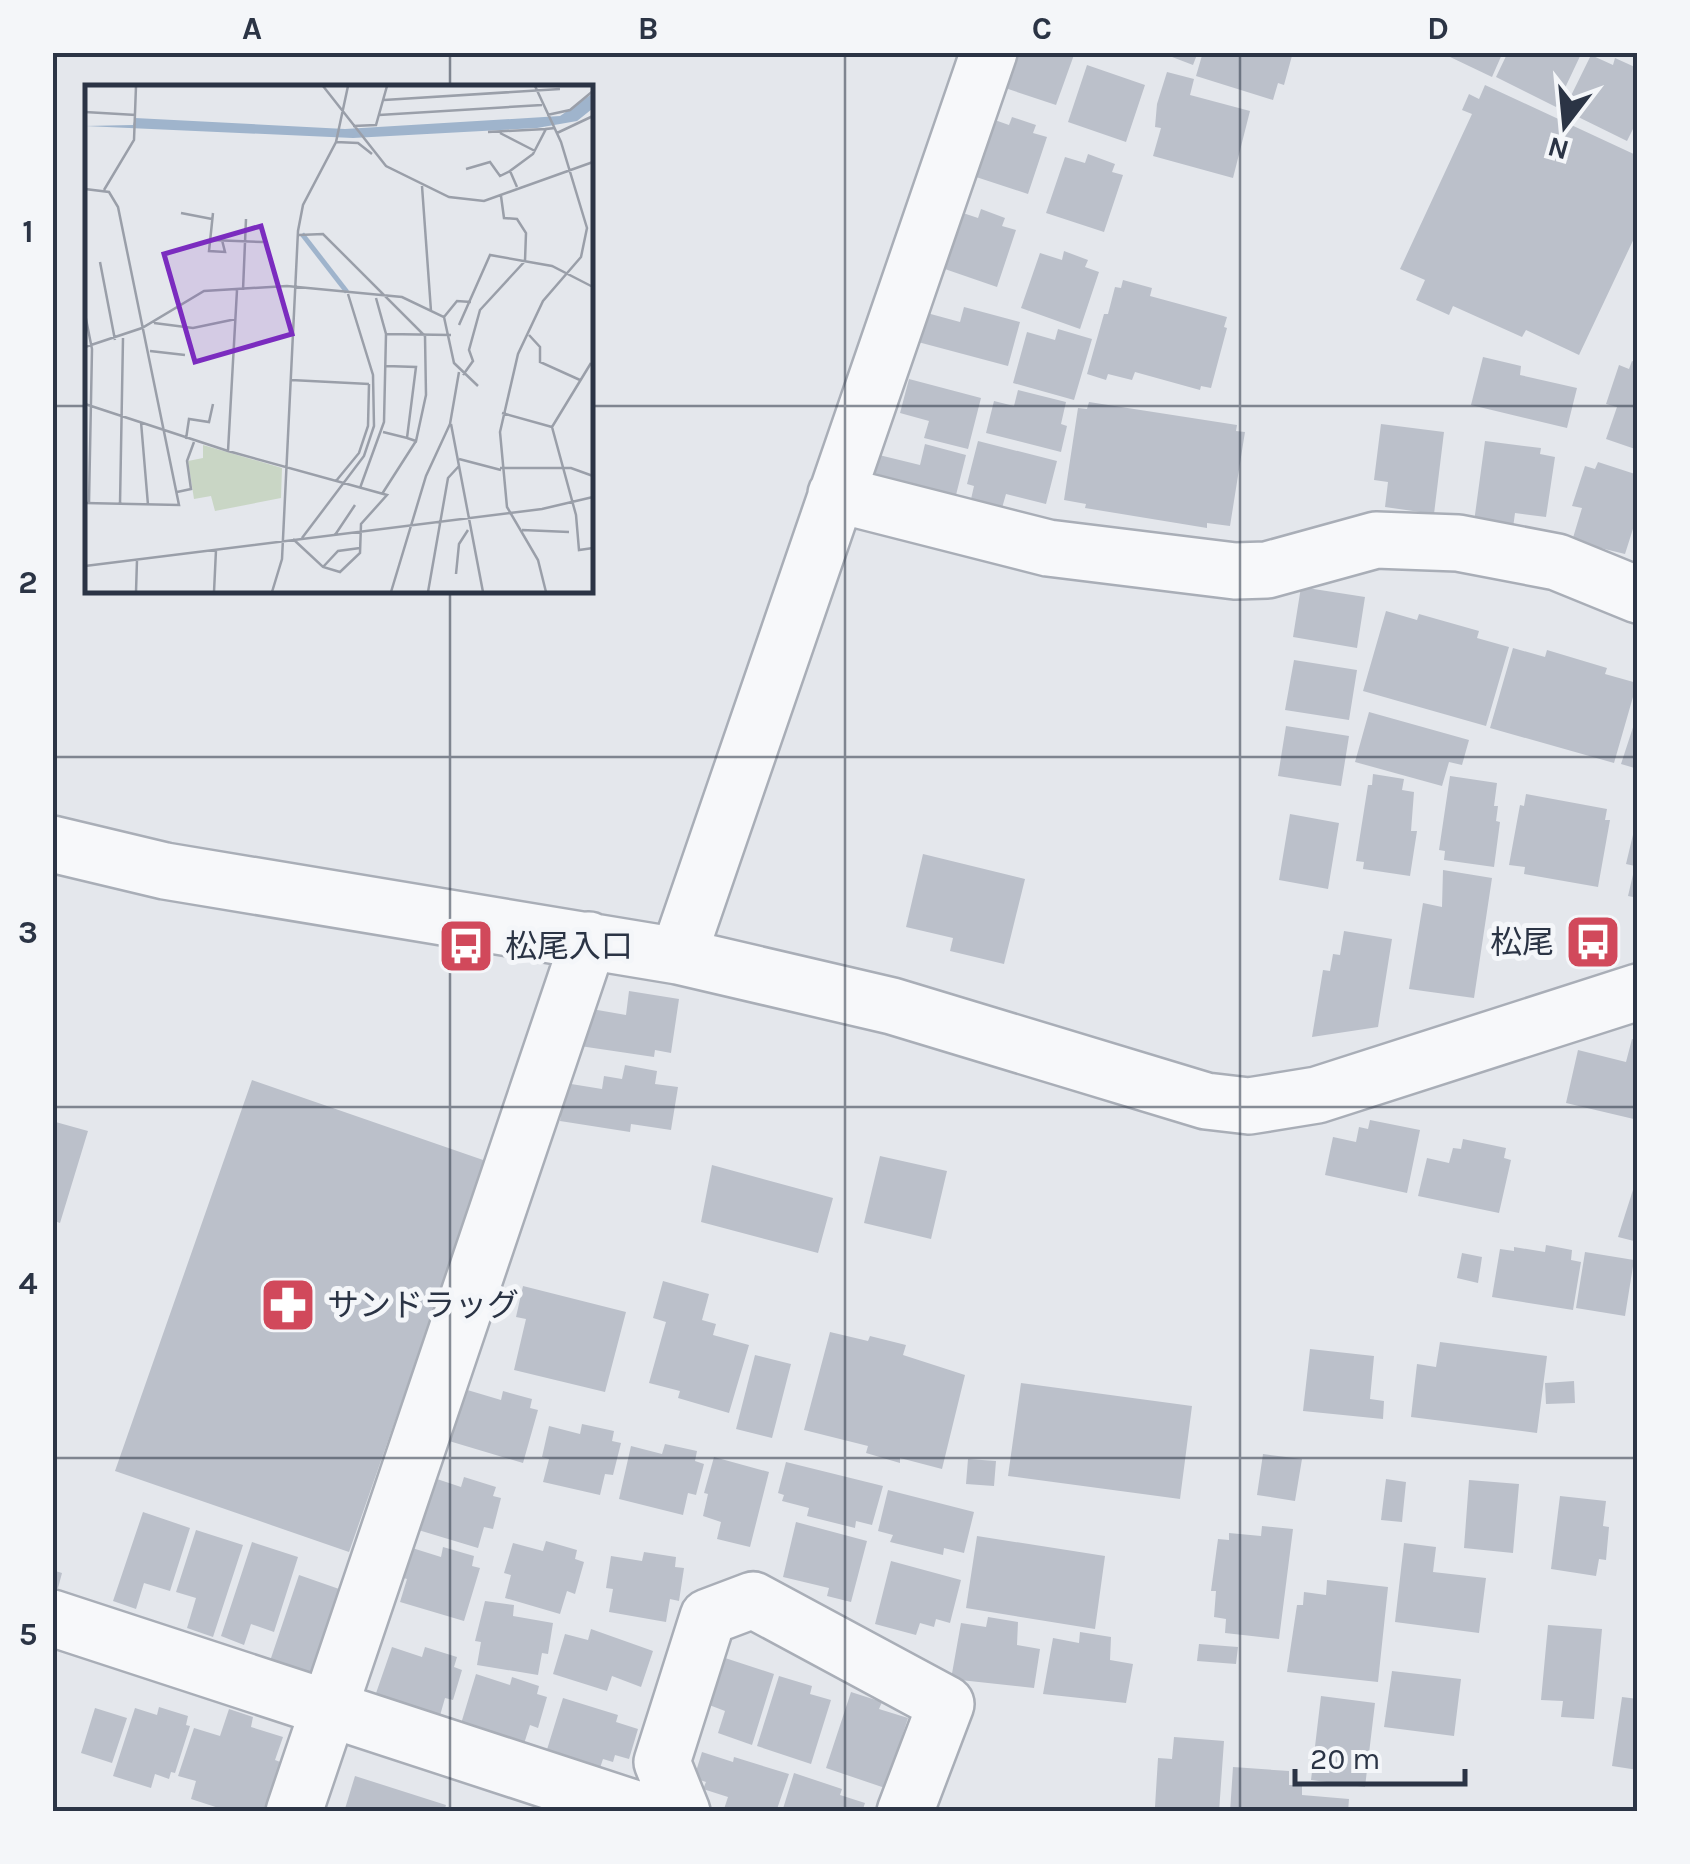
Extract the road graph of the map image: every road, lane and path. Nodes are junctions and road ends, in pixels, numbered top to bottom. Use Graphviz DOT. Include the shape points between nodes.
graph roads {
  1 [pos="989,52"];
  2 [pos="836,494"];
  3 [pos="1638,595"];
  4 [pos="52,844"];
  5 [pos="589,940"];
  6 [pos="678,956"];
  7 [pos="1638,992"];
  8 [pos="52,1618"];
  9 [pos="328,1706"];
  10 [pos="294,1812"];
  11 [pos="645,1812"];
  12 [pos="682,1812"];
  13 [pos="904,1812"];
  1 -- 2 [label="street"];
  2 -- 3 [label="street" via="1048,548 1235,571 1266,570 1376,540 1458,543 1557,562"];
  2 -- 6 [label="street"];
  4 -- 5 [label="street" via="165,871"];
  5 -- 6 [label="street"];
  5 -- 9 [label="street"];
  6 -- 7 [label="street" via="892,1006 1206,1101 1249,1106 1317,1095"];
  8 -- 9 [label="street"];
  9 -- 10 [label="street"];
  9 -- 11 [label="street"];
  12 -- 13 [label="street" via="662,1762 708,1617 752,1600 946,1704"];
}
